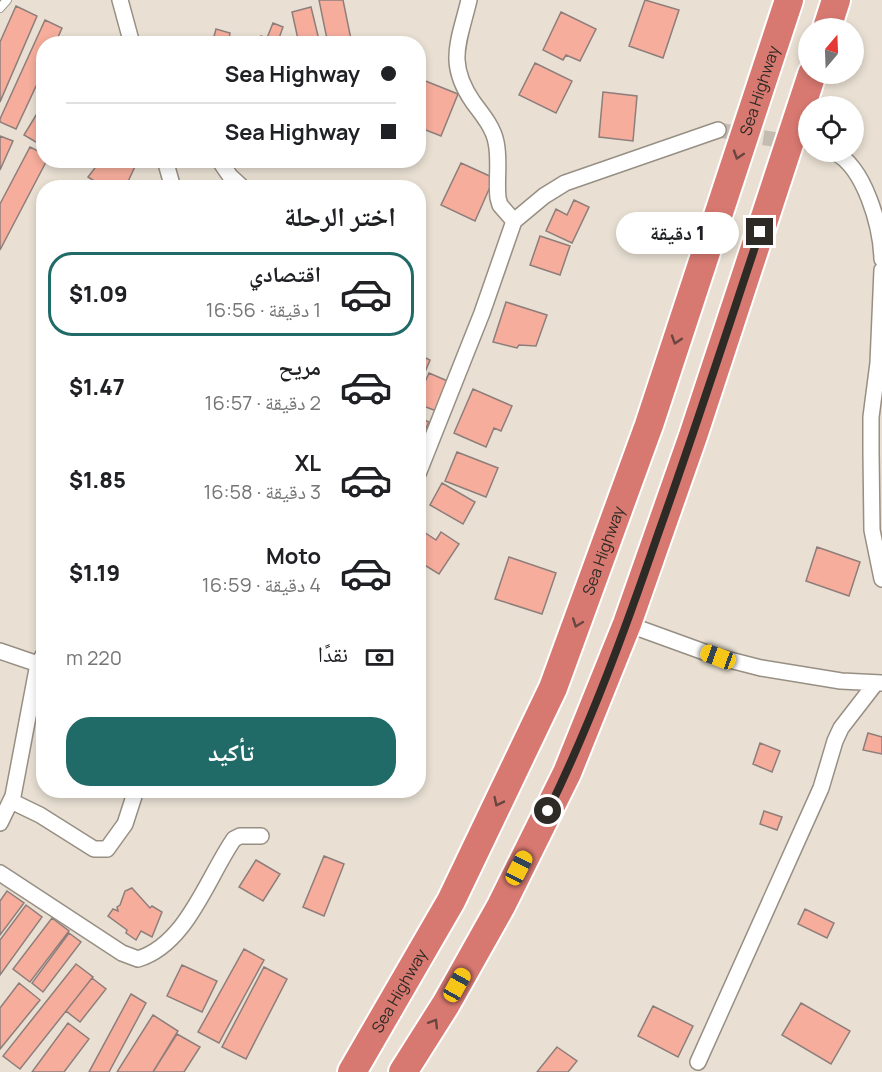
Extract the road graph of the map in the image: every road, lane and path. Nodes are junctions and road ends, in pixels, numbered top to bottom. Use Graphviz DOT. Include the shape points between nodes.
graph roads {
  1 [pos="7,0"];
  2 [pos="120,0"];
  3 [pos="469,0"];
  4 [pos="789,0"];
  5 [pos="836,0"];
  6 [pos="0,8"];
  7 [pos="830,18"];
  8 [pos="130,36"];
  9 [pos="809,84"];
  10 [pos="718,130"];
  11 [pos="847,162"];
  12 [pos="224,168"];
  13 [pos="234,180"];
  14 [pos="514,221"];
  15 [pos="882,259"];
  16 [pos="882,270"];
  17 [pos="426,454"];
  18 [pos="882,579"];
  19 [pos="627,624"];
  20 [pos="0,651"];
  21 [pos="36,658"];
  22 [pos="36,683"];
  23 [pos="879,684"];
  24 [pos="133,798"];
  25 [pos="11,801"];
  26 [pos="0,823"];
  27 [pos="261,836"];
  28 [pos="0,873"];
  29 [pos="698,1062"];
  30 [pos="352,1072"];
  31 [pos="403,1072"];
  1 -- 6 [label="lane"];
  2 -- 8 [label="street"];
  3 -- 14 [label="street" via="458,50 458,77 494,134 498,198"];
  4 -- 30 [label="highway, Sea Highway, one-way" via="649,425 553,688 451,901"];
  5 -- 7 [label="highway"];
  9 -- 19 [label="highway"];
  10 -- 14 [label="street" via="565,183"];
  11 -- 15 [label="street" via="868,195 879,225"];
  12 -- 13 [label="street"];
  14 -- 17 [label="street"];
  16 -- 18 [label="street" via="871,417 872,530"];
  19 -- 23 [label="street" via="761,668"];
  31 -- 19 [label="highway, one-way" via="501,906 567,773"];
  20 -- 21 [label="street"];
  22 -- 25 [label="street"];
  23 -- 29 [label="street" via="847,719 835,741 821,788"];
  24 -- 25 [label="street" via="125,824 107,849 94,849"];
  25 -- 26 [label="street"];
  27 -- 28 [label="street" via="234,839 178,930 161,949 138,959 122,953"];
}
